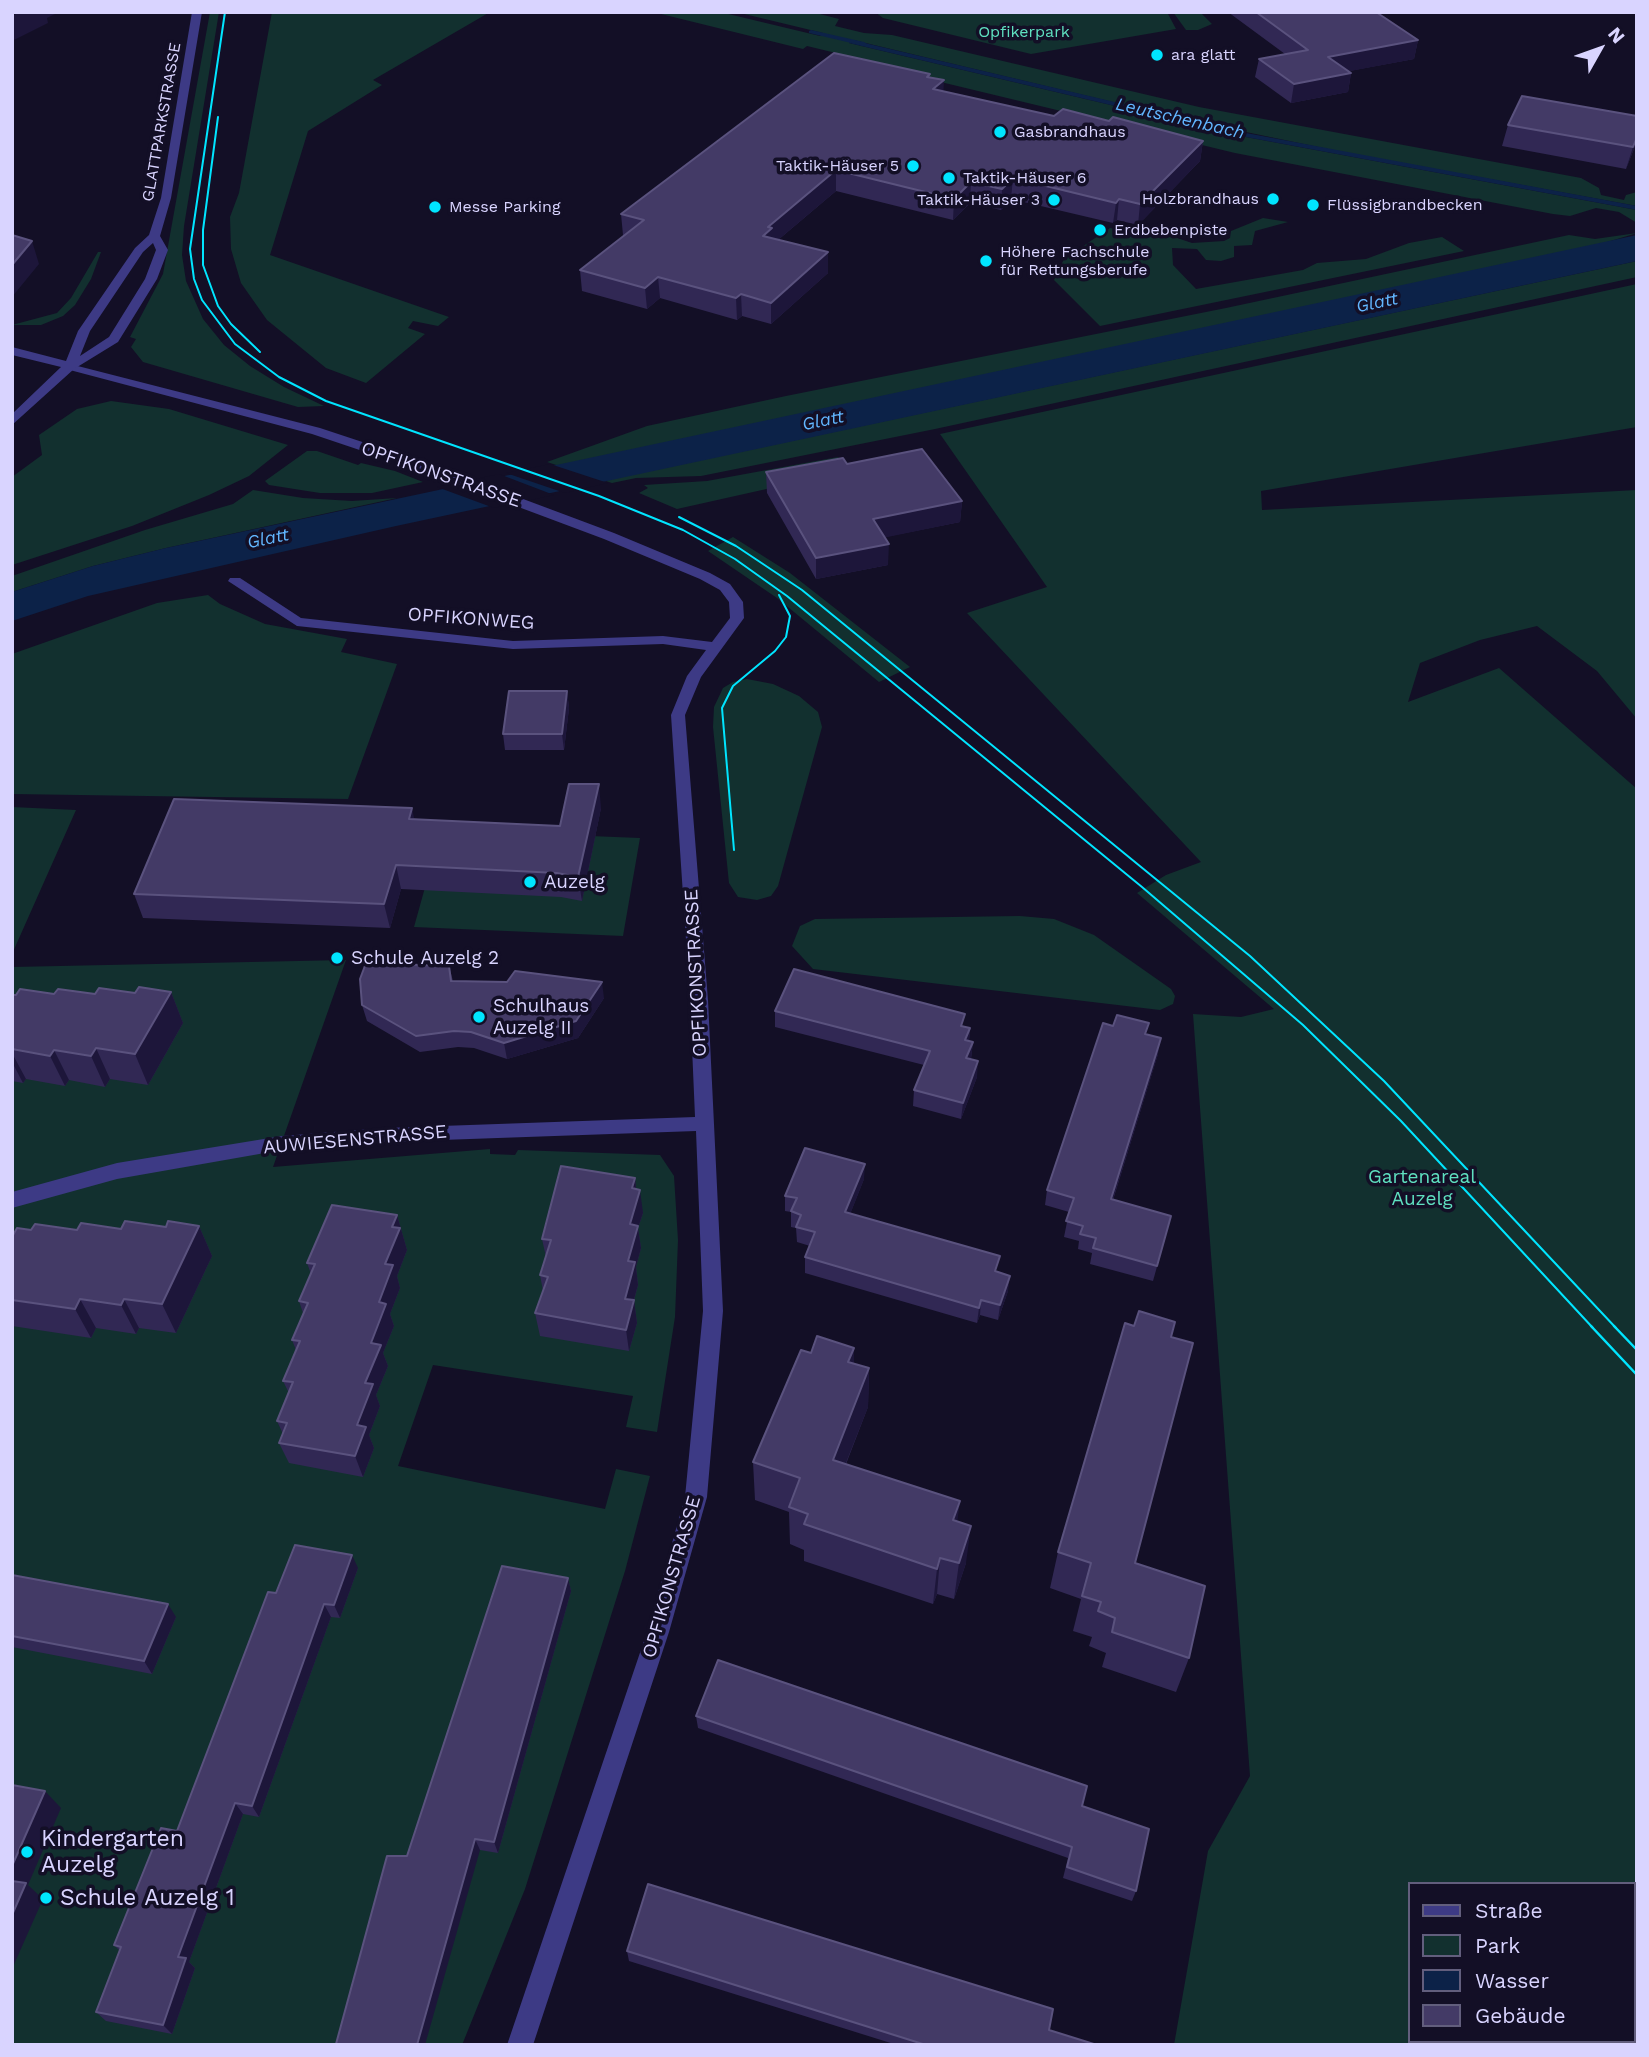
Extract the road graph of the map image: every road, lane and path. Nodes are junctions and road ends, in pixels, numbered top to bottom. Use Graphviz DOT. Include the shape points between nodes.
graph roads {
  1 [pos="197,12"];
  2 [pos="154,236"];
  3 [pos="12,351"];
  4 [pos="70,366"];
  5 [pos="12,421"];
  6 [pos="234,580"];
  7 [pos="717,646"];
  8 [pos="704,1124"];
  9 [pos="12,1200"];
  10 [pos="520,2045"];
  1 -- 2 [label="street, GLATTPARKSTRASSE" via="166,198"];
  2 -- 4 [label="street, GLATTPARKSTRASSE" via="139,250 85,331"];
  2 -- 4 [label="street, GLATTPARKSTRASSE" via="162,250 137,306 105,348"];
  3 -- 4 [label="street, OPFIKONSTRASSE"];
  4 -- 5 [label="street"];
  4 -- 7 [label="street, OPFIKONSTRASSE" via="316,431 430,469 575,523 725,587 738,611"];
  6 -- 7 [label="street, OPFIKONWEG" via="297,622 513,645 663,640"];
  7 -- 8 [label="street, OPFIKONSTRASSE" via="694,676 678,715"];
  8 -- 9 [label="street, AUWIESENSTRASSE" via="282,1143 117,1171"];
  8 -- 10 [label="street, OPFIKONSTRASSE" via="713,1311 696,1497 658,1632"];
}
